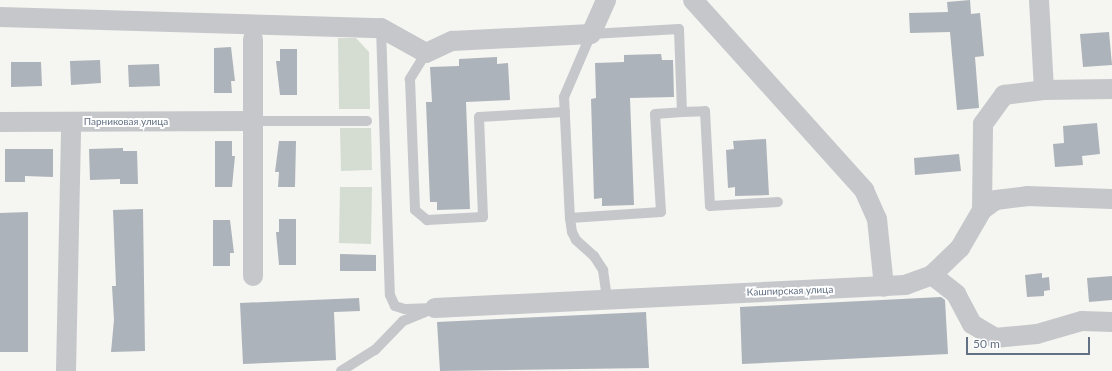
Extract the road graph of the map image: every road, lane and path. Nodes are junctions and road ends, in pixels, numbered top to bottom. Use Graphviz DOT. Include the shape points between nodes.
graph roads {
  1 [pos="606,0"];
  2 [pos="693,0"];
  3 [pos="1039,0"];
  4 [pos="0,17"];
  5 [pos="381,28"];
  6 [pos="591,34"];
  7 [pos="254,39"];
  8 [pos="426,53"];
  9 [pos="1112,89"];
  10 [pos="1044,90"];
  11 [pos="565,112"];
  12 [pos="682,112"];
  13 [pos="253,121"];
  14 [pos="367,121"];
  15 [pos="0,122"];
  16 [pos="71,123"];
  17 [pos="1112,199"];
  18 [pos="778,202"];
  19 [pos="982,210"];
  20 [pos="570,218"];
  21 [pos="932,275"];
  22 [pos="254,276"];
  23 [pos="884,287"];
  24 [pos="607,298"];
  25 [pos="435,308"];
  26 [pos="1112,322"];
  27 [pos="66,371"];
  28 [pos="341,371"];
  1 -- 6 [label="street"];
  2 -- 23 [label="street" via="864,190 877,219"];
  3 -- 10 [label="street"];
  4 -- 5 [label="street"];
  5 -- 8 [label="street"];
  5 -- 25 [label="lane" via="390,295 395,306 405,309"];
  6 -- 8 [label="street" via="452,41"];
  6 -- 11 [label="lane" via="564,97"];
  6 -- 12 [label="lane" via="679,29"];
  7 -- 13 [label="street"];
  8 -- 11 [label="lane" via="410,79 415,210 427,220 483,217 479,117"];
  9 -- 10 [label="street"];
  10 -- 19 [label="street" via="1004,94 983,124"];
  11 -- 20 [label="lane"];
  12 -- 18 [label="lane" via="705,111 710,206"];
  12 -- 20 [label="lane" via="655,114 661,212"];
  13 -- 14 [label="lane"];
  13 -- 16 [label="street, Парниковая улица"];
  13 -- 22 [label="street"];
  15 -- 16 [label="street, Парниковая улица"];
  16 -- 27 [label="street"];
  17 -- 19 [label="street" via="1027,196 996,200"];
  19 -- 21 [label="street" via="960,248"];
  20 -- 24 [label="lane" via="576,240 594,256 603,270"];
  21 -- 23 [label="street, Кашпирская улица" via="904,285"];
  21 -- 26 [label="street" via="956,294 972,324 995,338 1037,334 1082,321"];
  23 -- 24 [label="street, Кашпирская улица"];
  24 -- 25 [label="street, Кашпирская улица"];
  25 -- 28 [label="lane" via="403,321 375,350"];
}
